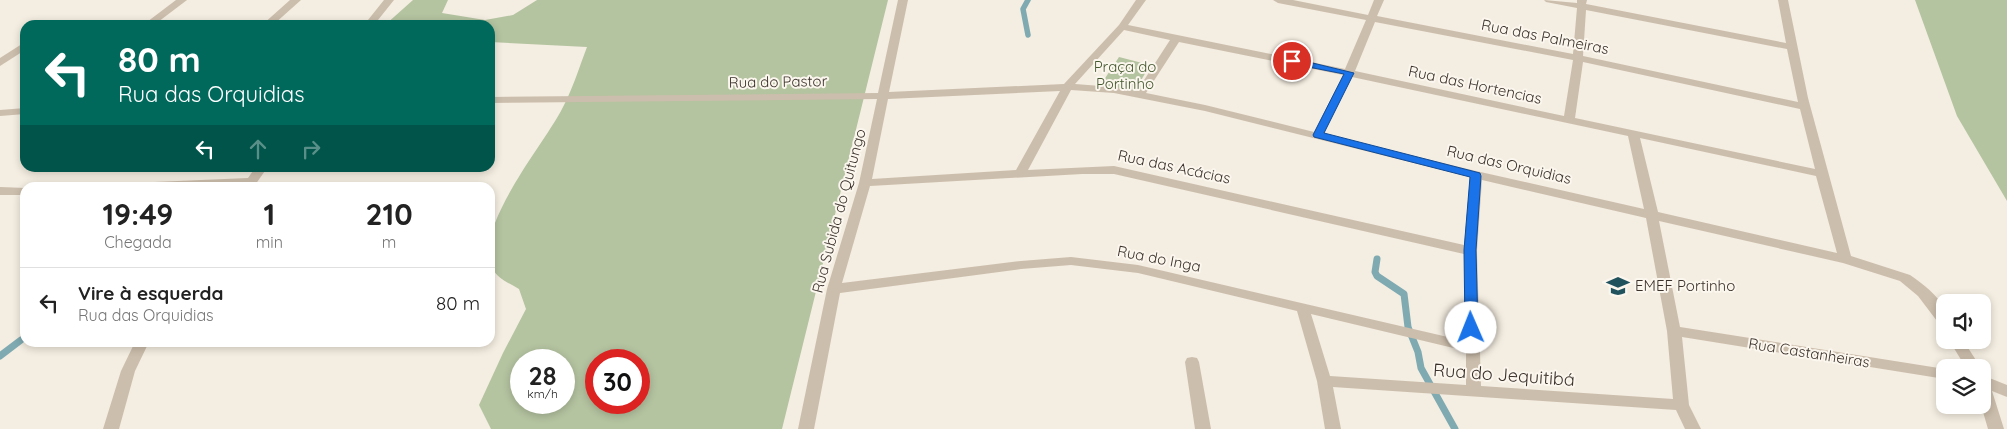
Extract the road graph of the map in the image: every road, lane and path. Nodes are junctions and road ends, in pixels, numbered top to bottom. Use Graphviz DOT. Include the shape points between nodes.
graph roads {
  1 [pos="182,0"];
  2 [pos="296,0"];
  3 [pos="389,0"];
  4 [pos="902,0"];
  5 [pos="1141,0"];
  6 [pos="1278,0"];
  7 [pos="1379,0"];
  8 [pos="1549,0"];
  9 [pos="1783,0"];
  10 [pos="1582,3"];
  11 [pos="1372,19"];
  12 [pos="155,20"];
  13 [pos="272,20"];
  14 [pos="373,20"];
  15 [pos="1122,27"];
  16 [pos="1176,38"];
  17 [pos="1791,47"];
  18 [pos="20,49"];
  19 [pos="1578,58"];
  20 [pos="0,63"];
  21 [pos="1349,73"];
  22 [pos="1067,87"];
  23 [pos="884,96"];
  24 [pos="1139,96"];
  25 [pos="495,100"];
  26 [pos="1805,107"];
  27 [pos="20,111"];
  28 [pos="0,113"];
  29 [pos="1569,121"];
  30 [pos="1318,135"];
  31 [pos="1633,135"];
  32 [pos="1020,174"];
  33 [pos="1822,174"];
  34 [pos="1476,176"];
  35 [pos="865,183"];
  36 [pos="20,190"];
  37 [pos="0,192"];
  38 [pos="1652,215"];
  39 [pos="1470,250"];
  40 [pos="1845,259"];
  41 [pos="834,290"];
  42 [pos="1302,306"];
  43 [pos="1936,308"];
  44 [pos="1674,331"];
  45 [pos="140,347"];
  46 [pos="1471,347"];
  47 [pos="1192,362"];
  48 [pos="1936,373"];
  49 [pos="1324,381"];
  50 [pos="1991,385"];
  51 [pos="2007,390"];
  52 [pos="1474,392"];
  53 [pos="1682,404"];
  54 [pos="1991,412"];
  55 [pos="111,429"];
  56 [pos="806,429"];
  57 [pos="1203,429"];
  58 [pos="1332,429"];
  59 [pos="1693,429"];
  60 [pos="1996,429"];
  1 -- 12 [label="street"];
  2 -- 13 [label="street"];
  3 -- 14 [label="street"];
  4 -- 23 [label="street, Rua Subida do Quitungo"];
  5 -- 15 [label="street"];
  6 -- 11 [label="street, Rua das Palmeiras"];
  7 -- 11 [label="street"];
  8 -- 10 [label="street"];
  9 -- 17 [label="street"];
  10 -- 17 [label="street"];
  10 -- 19 [label="street"];
  11 -- 19 [label="street, Rua das Palmeiras"];
  11 -- 21 [label="street"];
  15 -- 16 [label="street, Rua das Hortencias"];
  15 -- 22 [label="street"];
  16 -- 21 [label="street, Rua das Hortencias"];
  16 -- 24 [label="street"];
  17 -- 26 [label="street"];
  18 -- 20 [label="street"];
  19 -- 26 [label="street, Rua das Palmeiras"];
  19 -- 29 [label="street"];
  21 -- 29 [label="street, Rua das Hortencias"];
  21 -- 30 [label="street"];
  22 -- 23 [label="street, Rua do Pastor"];
  22 -- 24 [label="street, Rua das Orquidias"];
  22 -- 32 [label="street"];
  23 -- 25 [label="street, Rua do Pastor"];
  23 -- 35 [label="street, Rua Subida do Quitungo"];
  24 -- 30 [label="street, Rua das Orquidias"];
  26 -- 33 [label="street"];
  27 -- 28 [label="street"];
  29 -- 31 [label="street, Rua das Hortencias"];
  30 -- 34 [label="street, Rua das Orquidias"];
  31 -- 33 [label="street, Rua das Hortencias"];
  31 -- 38 [label="street"];
  32 -- 35 [label="street, Rua das Acácias"];
  32 -- 39 [label="street, Rua das Acácias" via="1114,170"];
  33 -- 40 [label="street"];
  34 -- 38 [label="street, Rua das Orquidias"];
  34 -- 39 [label="street"];
  35 -- 41 [label="street, Rua Subida do Quitungo"];
  36 -- 37 [label="street"];
  38 -- 40 [label="street, Rua das Orquidias"];
  38 -- 44 [label="street"];
  39 -- 46 [label="street"];
  40 -- 43 [label="street, Rua das Orquidias" via="1905,278 1923,292"];
  41 -- 42 [label="street, Rua do Inga" via="1071,261 1138,269"];
  41 -- 56 [label="street, Rua Subida do Quitungo"];
  42 -- 46 [label="street, Rua do Inga"];
  42 -- 49 [label="street"];
  44 -- 48 [label="street, Rua Castanheiras"];
  44 -- 53 [label="street"];
  45 -- 55 [label="street" via="128,371"];
  46 -- 52 [label="street"];
  47 -- 57 [label="street"];
  49 -- 52 [label="street, Rua do Jequitibá"];
  49 -- 58 [label="street"];
  50 -- 51 [label="street"];
  52 -- 53 [label="street, Rua do Jequitibá"];
  53 -- 59 [label="street"];
  54 -- 60 [label="street"];
}
